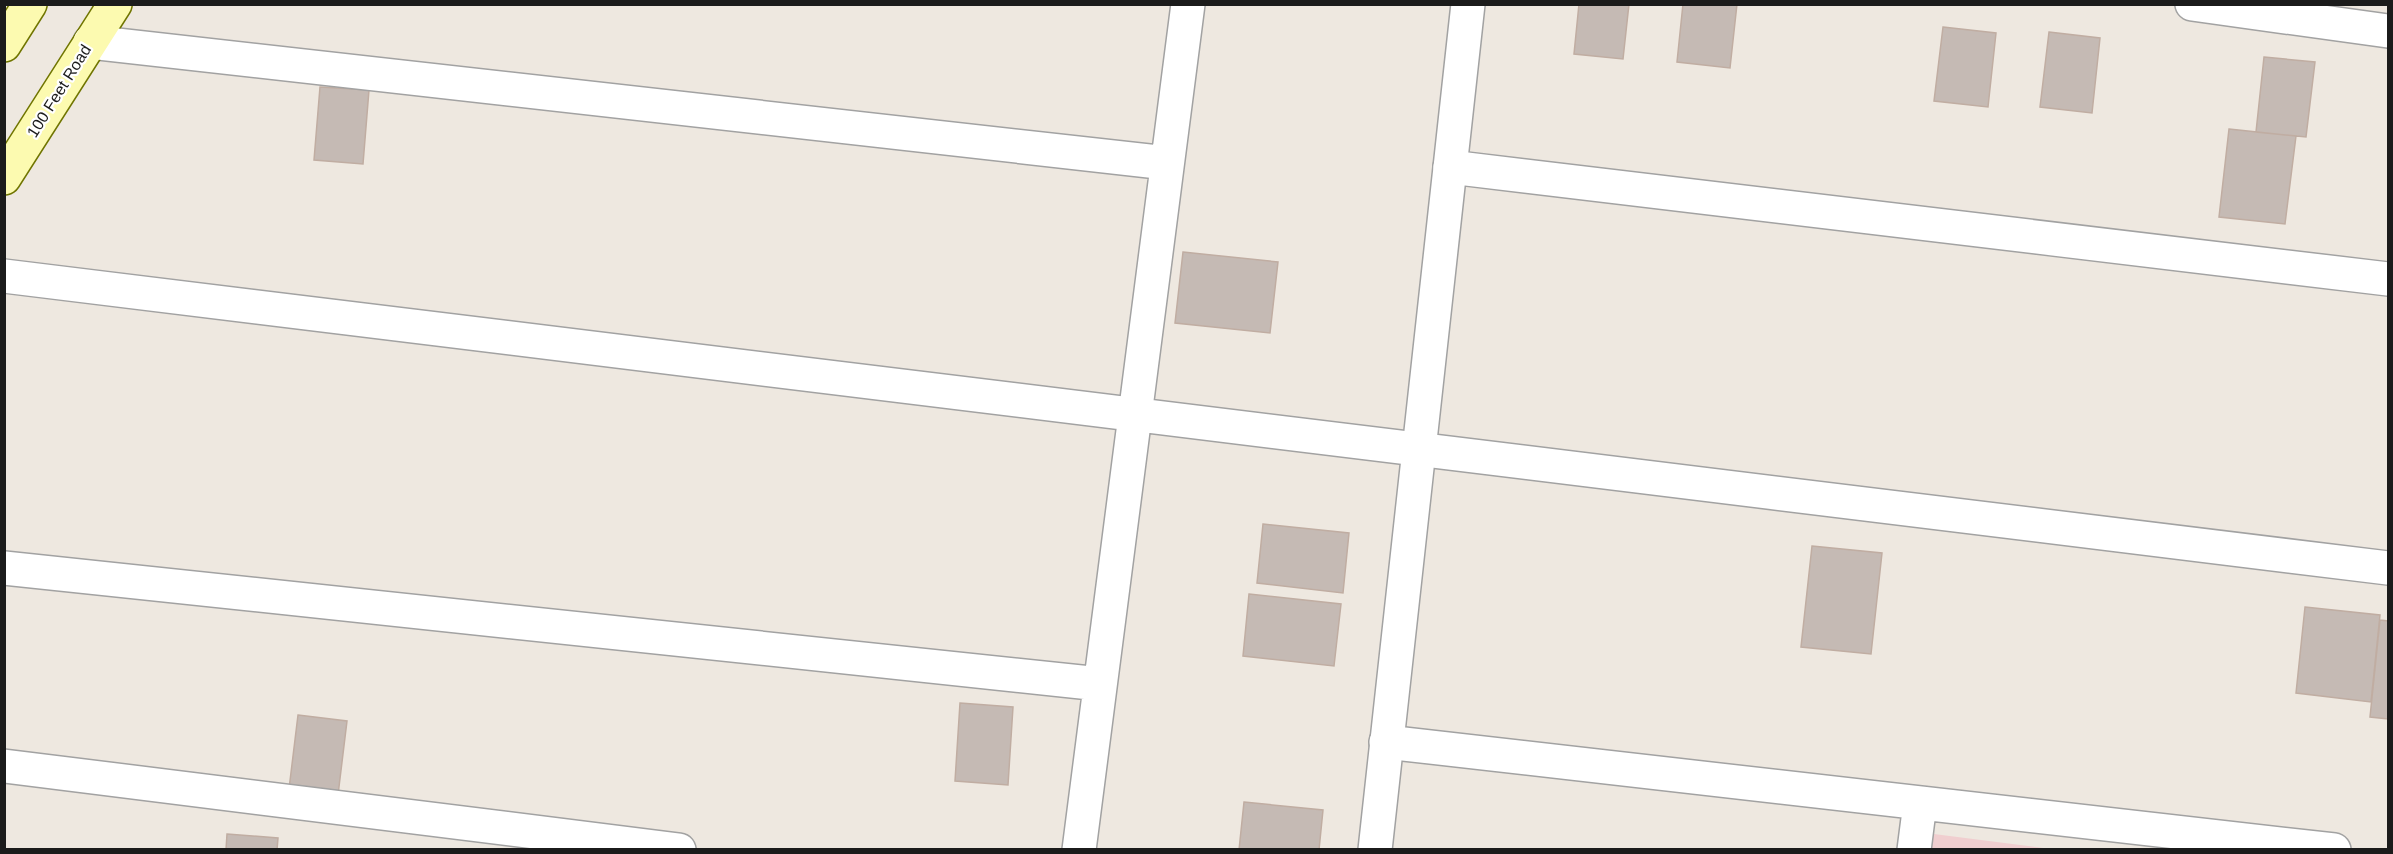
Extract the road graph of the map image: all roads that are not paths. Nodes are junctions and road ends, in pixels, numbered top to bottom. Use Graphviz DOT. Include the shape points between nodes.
graph roads {
  1 [pos="30,4"];
  2 [pos="115,4"];
  3 [pos="1188,4"];
  4 [pos="1468,4"];
  5 [pos="2192,4"];
  6 [pos="2388,31"];
  7 [pos="90,42"];
  8 [pos="4,45"];
  9 [pos="1167,163"];
  10 [pos="1450,166"];
  11 [pos="4,178"];
  12 [pos="4,276"];
  13 [pos="2388,279"];
  14 [pos="1135,413"];
  15 [pos="1419,448"];
  16 [pos="4,568"];
  17 [pos="2388,568"];
  18 [pos="1100,684"];
  19 [pos="1386,742"];
  20 [pos="4,766"];
  21 [pos="1920,803"];
  22 [pos="2177,841"];
  23 [pos="679,849"];
  24 [pos="1079,849"];
  25 [pos="1375,849"];
  26 [pos="1914,849"];
  27 [pos="2334,849"];
  1 -- 8 [label="main road"];
  2 -- 7 [label="main road, 100 Feet Road"];
  3 -- 9 [label="street"];
  4 -- 10 [label="street"];
  5 -- 6 [label="street"];
  7 -- 9 [label="street"];
  7 -- 11 [label="main road, 100 Feet Road"];
  9 -- 14 [label="street"];
  10 -- 13 [label="street"];
  10 -- 15 [label="street"];
  12 -- 14 [label="street"];
  14 -- 15 [label="street"];
  14 -- 18 [label="street"];
  15 -- 17 [label="street"];
  15 -- 19 [label="street"];
  16 -- 18 [label="street"];
  18 -- 24 [label="street"];
  19 -- 21 [label="street"];
  19 -- 25 [label="street"];
  20 -- 23 [label="street"];
  21 -- 22 [label="street"];
  21 -- 26 [label="street"];
  22 -- 27 [label="street"];
}
